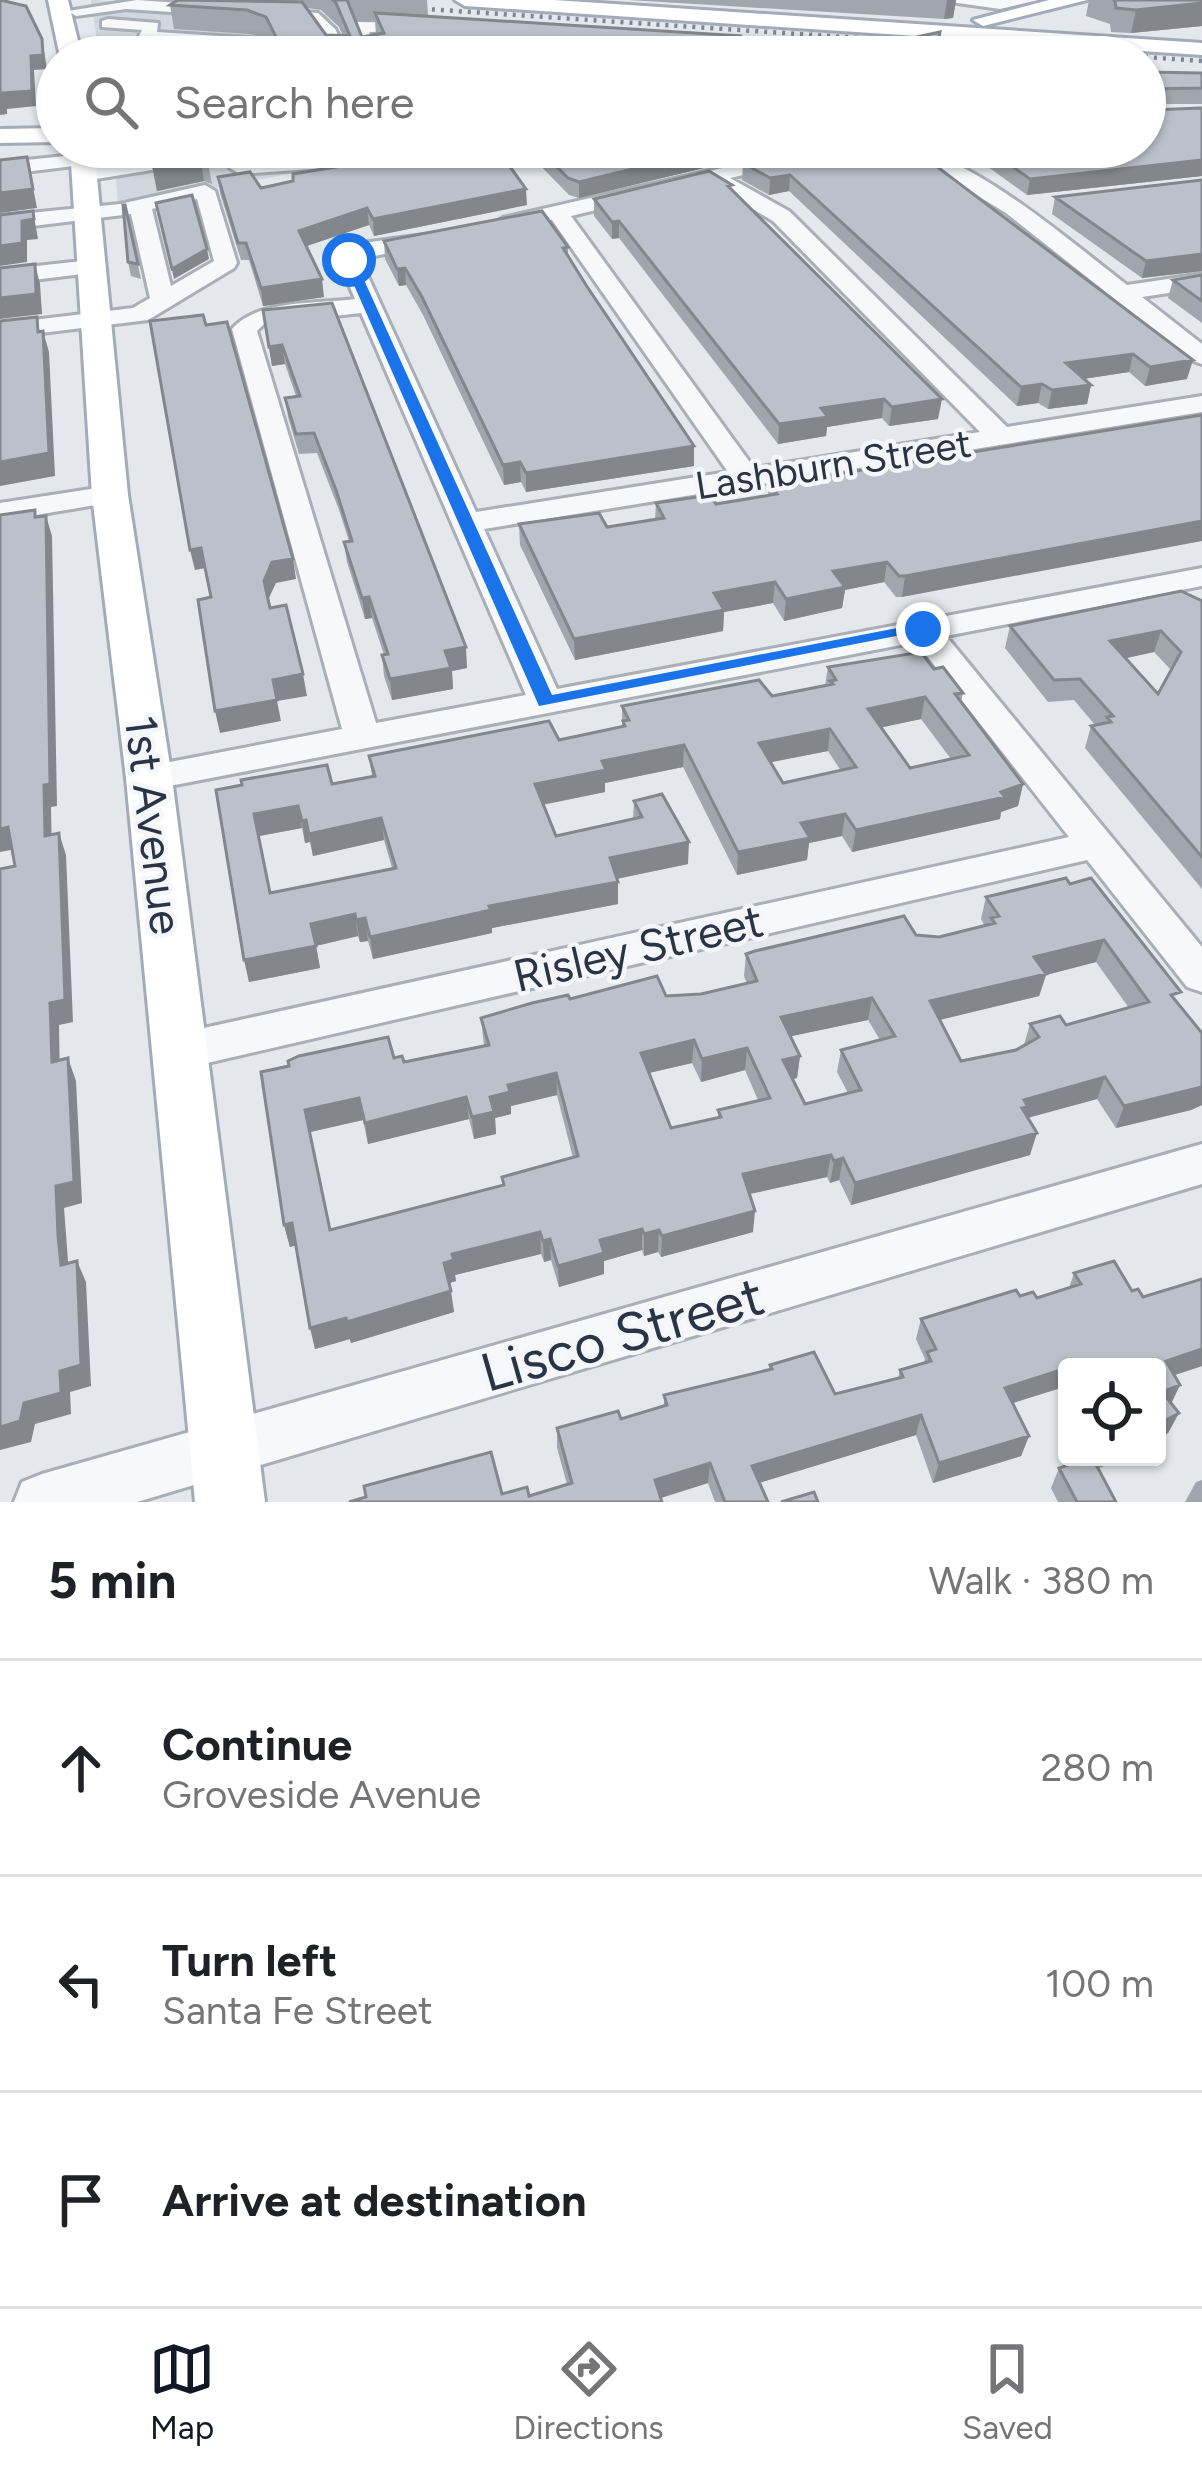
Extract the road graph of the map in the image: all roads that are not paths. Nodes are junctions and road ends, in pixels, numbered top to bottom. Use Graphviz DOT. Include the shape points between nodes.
graph roads {
  1 [pos="464,0"];
  2 [pos="583,0"];
  3 [pos="945,0"];
  4 [pos="1030,0"];
  5 [pos="1079,6"];
  6 [pos="85,11"];
  7 [pos="821,24"];
  8 [pos="988,28"];
  9 [pos="443,29"];
  10 [pos="960,30"];
  11 [pos="931,32"];
  12 [pos="148,36"];
  13 [pos="330,36"];
  14 [pos="362,36"];
  15 [pos="884,36"];
  16 [pos="921,36"];
  17 [pos="937,36"];
  18 [pos="1051,36"];
  19 [pos="1112,36"];
  20 [pos="1166,42"];
  21 [pos="1166,44"];
  22 [pos="1202,46"];
  23 [pos="36,131"];
  24 [pos="0,132"];
  25 [pos="36,163"];
  26 [pos="3,164"];
  27 [pos="83,168"];
  28 [pos="240,168"];
  29 [pos="354,168"];
  30 [pos="751,168"];
  31 [pos="949,168"];
  32 [pos="711,176"];
  33 [pos="286,181"];
  34 [pos="205,191"];
  35 [pos="140,205"];
  36 [pos="86,210"];
  37 [pos="559,214"];
  38 [pos="0,220"];
  39 [pos="91,267"];
  40 [pos="0,277"];
  41 [pos="1202,281"];
  42 [pos="1121,292"];
  43 [pos="164,301"];
  44 [pos="366,305"];
  45 [pos="96,320"];
  46 [pos="0,332"];
  47 [pos="1202,356"];
  48 [pos="1202,404"];
  49 [pos="1001,437"];
  50 [pos="747,478"];
  51 [pos="110,495"];
  52 [pos="0,512"];
  53 [pos="464,523"];
  54 [pos="1202,577"];
  55 [pos="923,629"];
  56 [pos="546,702"];
  57 [pos="362,736"];
  58 [pos="149,778"];
  59 [pos="1096,844"];
  60 [pos="1202,976"];
  61 [pos="181,1051"];
  62 [pos="1202,1164"];
  63 [pos="227,1476"];
  64 [pos="41,1502"];
  1 -- 7 [label="main road"];
  2 -- 10 [label="main road"];
  3 -- 4 [label="street"];
  5 -- 8 [label="main road"];
  5 -- 10 [label="main road"];
  5 -- 19 [label="main road" via="1036,24"];
  6 -- 12 [label="street"];
  6 -- 13 [label="street" via="126,4 312,16"];
  7 -- 11 [label="main road"];
  7 -- 15 [label="main road"];
  8 -- 10 [label="main road"];
  8 -- 19 [label="main road"];
  9 -- 14 [label="street" via="358,27"];
  10 -- 11 [label="main road"];
  10 -- 17 [label="main road"];
  10 -- 18 [label="main road"];
  11 -- 16 [label="main road"];
  20 -- 22 [label="main road"];
  21 -- 22 [label="main road"];
  23 -- 24 [label="main road"];
  25 -- 26 [label="street"];
  27 -- 36 [label="main road, 1st Avenue"];
  28 -- 34 [label="street" via="236,182"];
  29 -- 33 [label="street"];
  30 -- 32 [label="street"];
  31 -- 42 [label="street" via="1026,207"];
  32 -- 37 [label="street"];
  32 -- 49 [label="street" via="782,216"];
  34 -- 35 [label="street"];
  34 -- 43 [label="street" via="226,263"];
  35 -- 36 [label="street"];
  35 -- 43 [label="street"];
  36 -- 38 [label="street"];
  36 -- 39 [label="main road, 1st Avenue"];
  37 -- 44 [label="street" via="356,250 349,260"];
  37 -- 50 [label="street"];
  39 -- 40 [label="street"];
  39 -- 45 [label="main road, 1st Avenue"];
  41 -- 42 [label="street"];
  42 -- 47 [label="street"];
  43 -- 45 [label="street" via="139,315"];
  44 -- 53 [label="street"];
  44 -- 57 [label="street" via="257,318 244,329"];
  45 -- 46 [label="street"];
  45 -- 51 [label="main road, 1st Avenue"];
  48 -- 49 [label="street, Lashburn Street"];
  49 -- 50 [label="street, Lashburn Street"];
  50 -- 53 [label="street, Lashburn Street"];
  51 -- 52 [label="street"];
  51 -- 58 [label="main road, 1st Avenue"];
  53 -- 56 [label="street"];
  54 -- 55 [label="street"];
  55 -- 56 [label="street"];
  55 -- 59 [label="street"];
  56 -- 57 [label="street"];
  57 -- 58 [label="street"];
  58 -- 61 [label="main road, 1st Avenue"];
  59 -- 60 [label="street"];
  59 -- 61 [label="street, Risley Street"];
  61 -- 63 [label="main road, 1st Avenue"];
  62 -- 63 [label="street, Lisco Street"];
  63 -- 64 [label="street, Lisco Street"];
}
